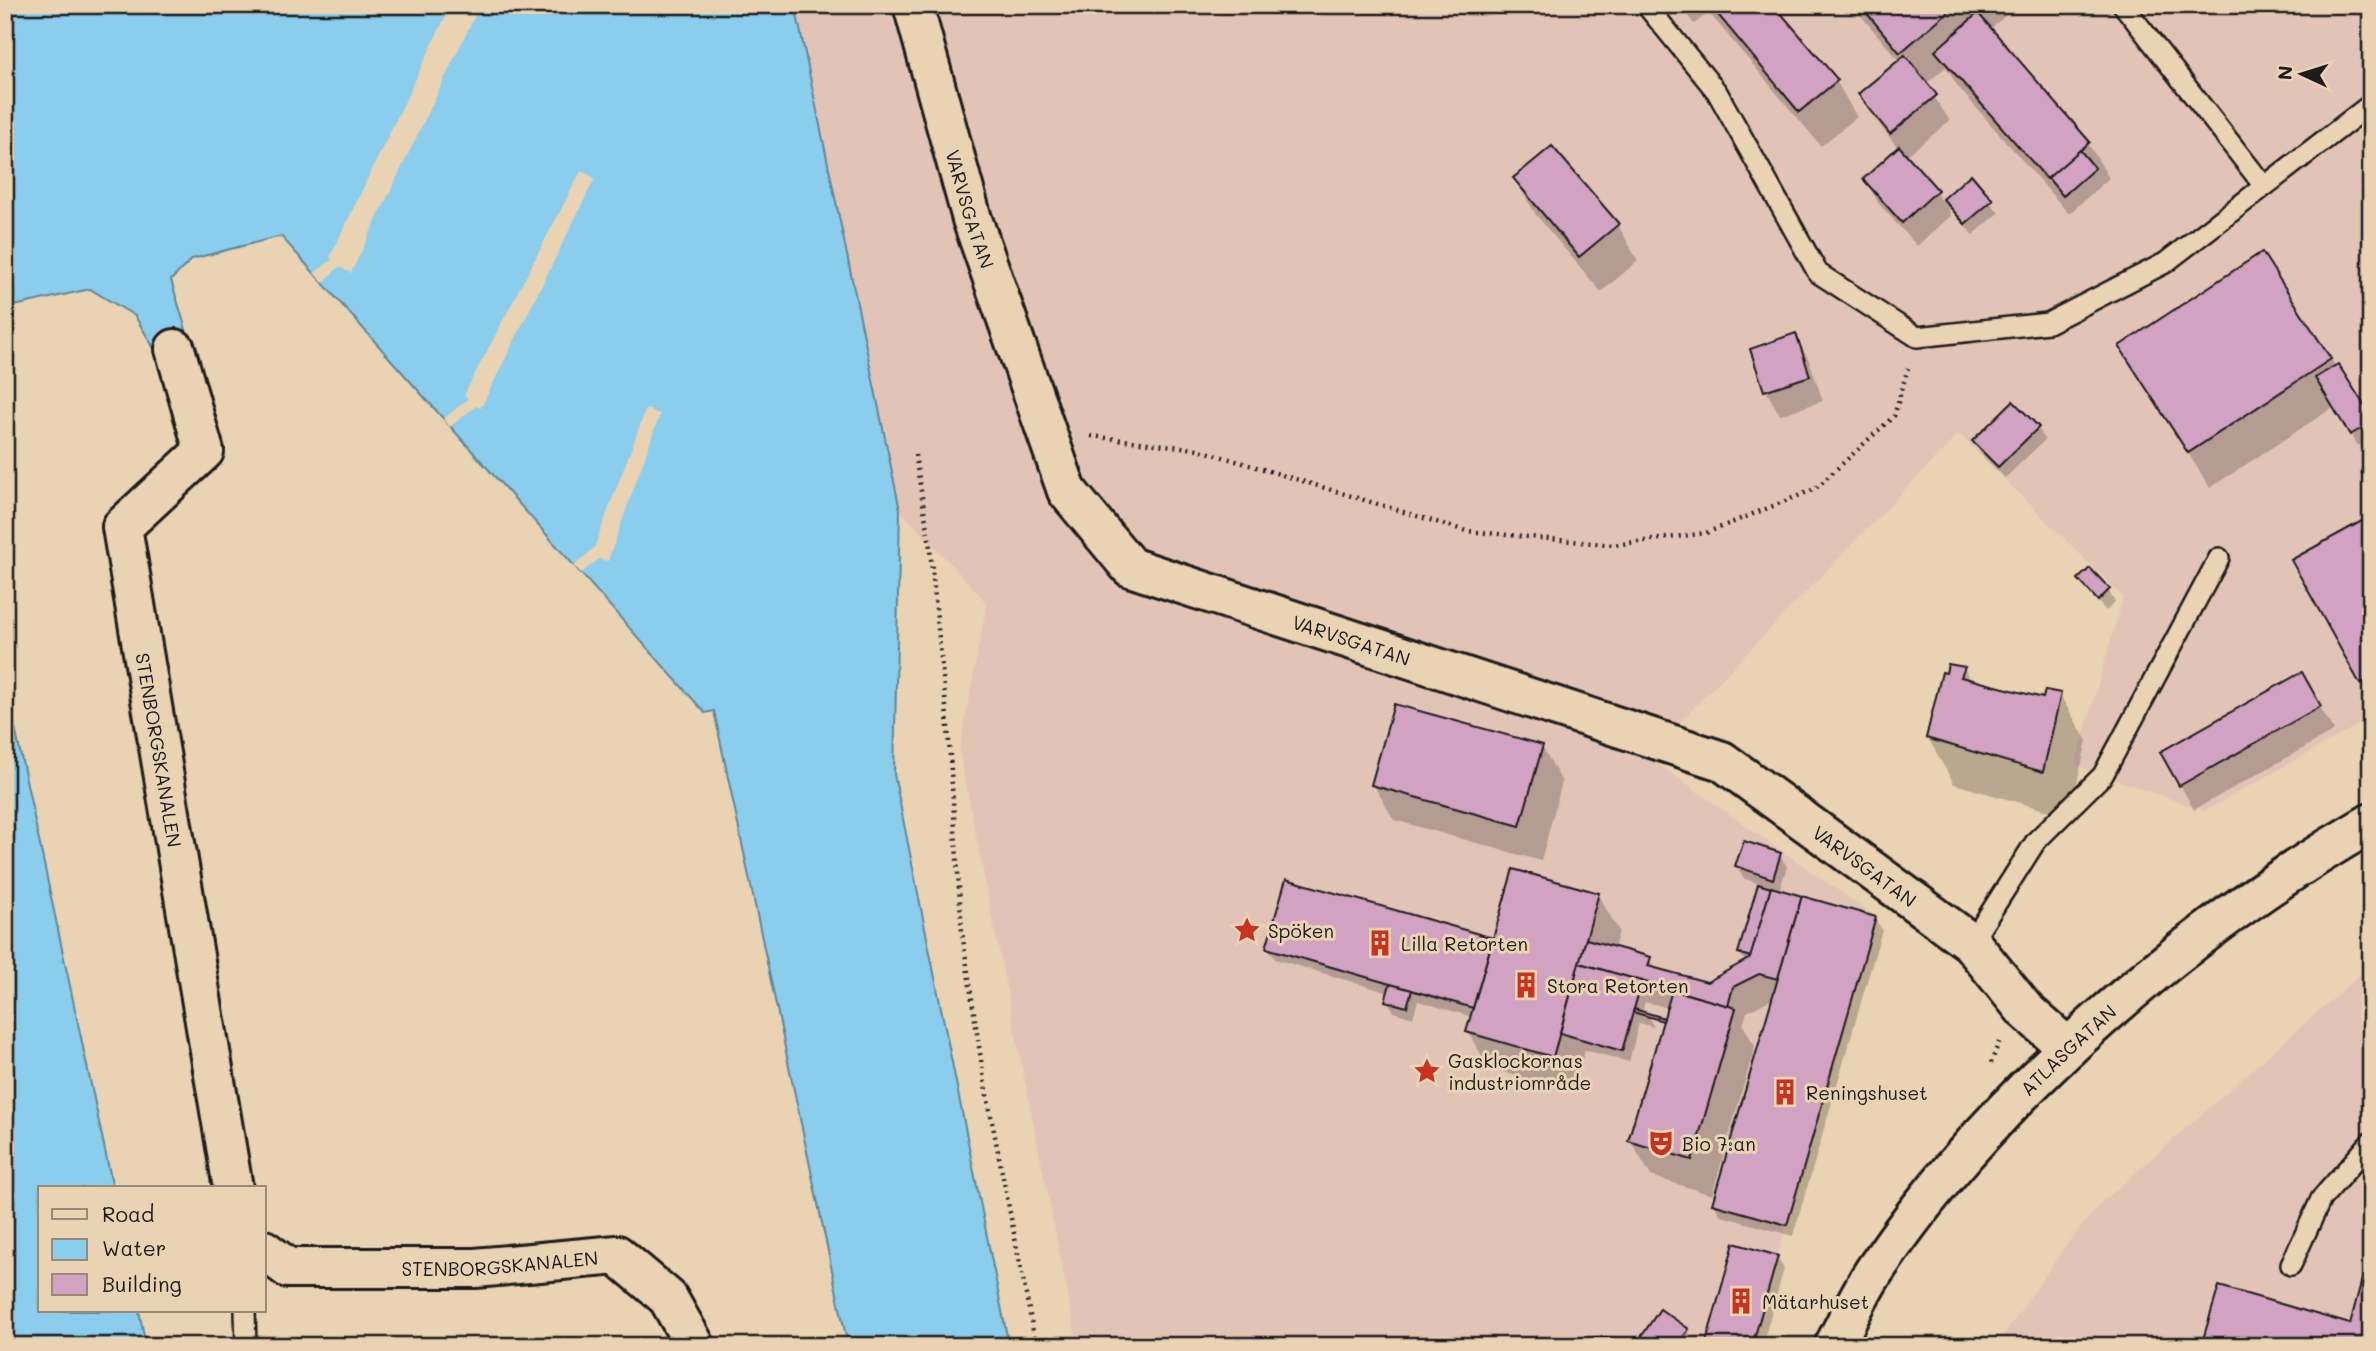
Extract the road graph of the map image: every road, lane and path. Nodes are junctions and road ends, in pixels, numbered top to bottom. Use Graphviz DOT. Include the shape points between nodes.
graph roads {
  1 [pos="913,5"];
  2 [pos="1646,5"];
  3 [pos="2123,5"];
  4 [pos="2371,104"];
  5 [pos="2264,186"];
  6 [pos="1917,337"];
  7 [pos="174,349"];
  8 [pos="1048,431"];
  9 [pos="915,455"];
  10 [pos="2220,558"];
  11 [pos="2371,823"];
  12 [pos="1971,943"];
  13 [pos="2068,1048"];
  14 [pos="2371,1142"];
  15 [pos="233,1186"];
  16 [pos="266,1252"];
  17 [pos="2291,1265"];
  18 [pos="244,1312"];
  19 [pos="246,1346"];
  20 [pos="695,1346"];
  21 [pos="1036,1346"];
  22 [pos="1834,1346"];
  1 -- 8 [label="street, VARVSGATAN" via="972,219"];
  2 -- 6 [label="lane" via="1717,92 1818,273"];
  3 -- 5 [label="lane"];
  4 -- 5 [label="lane"];
  5 -- 6 [label="lane" via="2165,263 2048,323"];
  6 -- 8 [label="path" via="1894,416 1815,489 1706,533 1613,545 1466,531 1197,449"];
  7 -- 15 [label="street, STENBORGSKANALEN" via="204,451 122,527"];
  8 -- 12 [label="street, VARVSGATAN" via="1067,491 1130,567 1722,761"];
  9 -- 21 [label="path" via="929,539 948,727 962,932 984,1080"];
  10 -- 12 [label="lane" via="2103,775 2036,841"];
  11 -- 13 [label="street, ATLASGATAN" via="2211,928"];
  12 -- 13 [label="street, VARVSGATAN" via="2025,1010"];
  13 -- 22 [label="street, ATLASGATAN" via="1961,1160 1877,1268"];
  14 -- 17 [label="lane" via="2321,1199"];
  16 -- 20 [label="street, STENBORGSKANALEN" via="288,1268 475,1268 617,1255 668,1298"];
  18 -- 19 [label="lane"];
}
